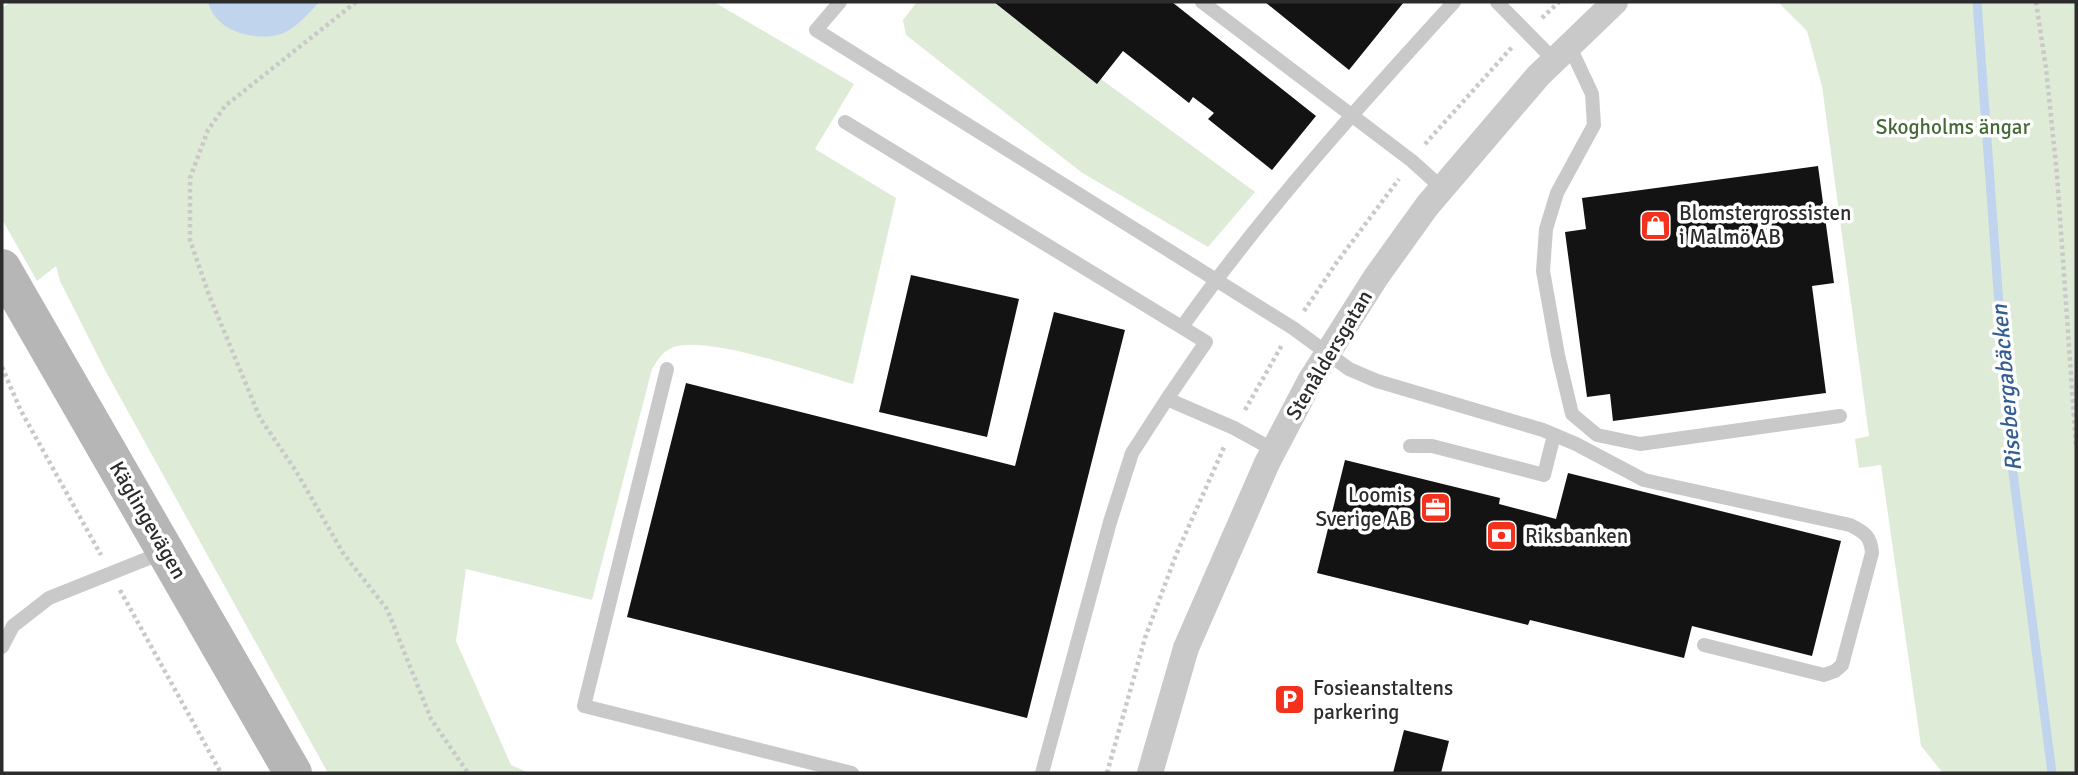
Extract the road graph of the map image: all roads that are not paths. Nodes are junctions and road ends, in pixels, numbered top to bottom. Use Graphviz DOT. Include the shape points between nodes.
graph roads {
  1 [pos="840,2"];
  2 [pos="1202,2"];
  3 [pos="1454,2"];
  4 [pos="1497,2"];
  5 [pos="1611,3"];
  6 [pos="1562,53"];
  7 [pos="1350,114"];
  8 [pos="845,122"];
  9 [pos="1442,188"];
  10 [pos="7,277"];
  11 [pos="1215,280"];
  12 [pos="1182,327"];
  13 [pos="1326,354"];
  14 [pos="667,369"];
  15 [pos="1167,399"];
  16 [pos="1840,416"];
  17 [pos="1554,435"];
  18 [pos="1410,446"];
  19 [pos="1274,450"];
  20 [pos="166,551"];
  21 [pos="1703,645"];
  22 [pos="2,647"];
  23 [pos="293,773"];
  24 [pos="852,773"];
  25 [pos="1042,773"];
  26 [pos="1150,773"];
  1 -- 11 [label="lane" via="816,30"];
  2 -- 7 [label="lane"];
  3 -- 7 [label="lane"];
  4 -- 6 [label="lane"];
  5 -- 6 [label="street, Stenåldersgatan"];
  6 -- 9 [label="street, Stenåldersgatan"];
  6 -- 16 [label="lane" via="1592,94 1594,125 1557,192 1546,229 1543,271 1572,414 1597,435 1640,443"];
  7 -- 9 [label="lane"];
  7 -- 11 [label="lane"];
  8 -- 12 [label="lane"];
  9 -- 13 [label="street, Stenåldersgatan"];
  10 -- 20 [label="main road, Käglingevägen"];
  11 -- 12 [label="lane"];
  11 -- 13 [label="lane"];
  12 -- 15 [label="lane" via="1206,342"];
  13 -- 17 [label="lane" via="1377,380"];
  13 -- 19 [label="street, Stenåldersgatan"];
  14 -- 24 [label="lane" via="584,706"];
  15 -- 19 [label="lane"];
  15 -- 25 [label="lane" via="1132,453"];
  17 -- 18 [label="lane" via="1544,475 1432,446"];
  17 -- 21 [label="lane" via="1644,480 1850,525 1871,540 1872,553 1842,665 1835,671 1824,675"];
  19 -- 26 [label="street, Stenåldersgatan" via="1186,648"];
  20 -- 22 [label="lane" via="49,598 13,626"];
  20 -- 23 [label="main road, Käglingevägen"];
}
